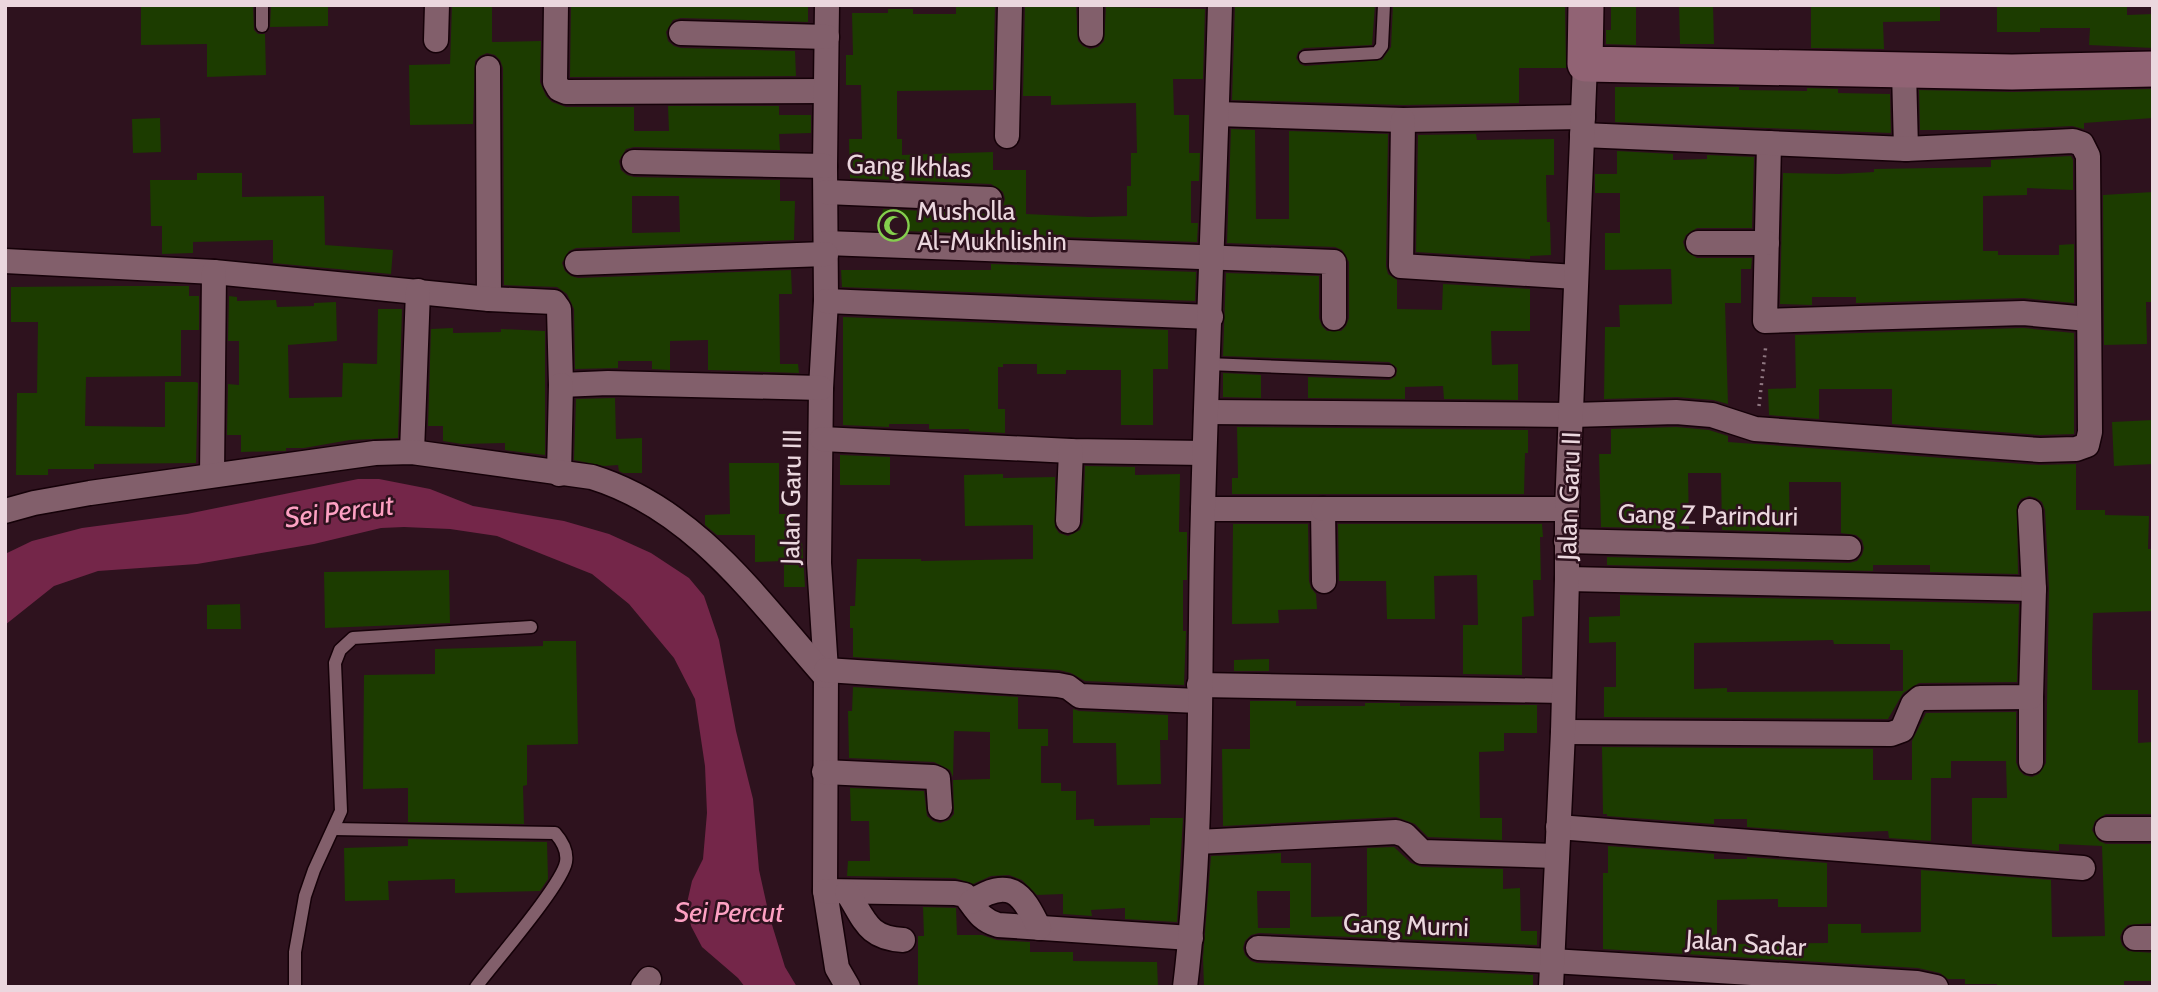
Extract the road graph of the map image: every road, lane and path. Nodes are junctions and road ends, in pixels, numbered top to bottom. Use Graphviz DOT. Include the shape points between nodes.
graph roads {
  1 [pos="262,5"];
  2 [pos="437,5"];
  3 [pos="556,5"];
  4 [pos="827,5"];
  5 [pos="1010,5"];
  6 [pos="1091,5"];
  7 [pos="1220,5"];
  8 [pos="1384,5"];
  9 [pos="1586,5"];
  10 [pos="262,26"];
  11 [pos="681,33"];
  12 [pos="1091,34"];
  13 [pos="827,37"];
  14 [pos="436,40"];
  15 [pos="1305,57"];
  16 [pos="1585,64"];
  17 [pos="488,68"];
  18 [pos="2153,69"];
  19 [pos="1905,71"];
  20 [pos="825,91"];
  21 [pos="1217,114"];
  22 [pos="1403,120"];
  23 [pos="1583,126"];
  24 [pos="1007,136"];
  25 [pos="1769,143"];
  26 [pos="1906,149"];
  27 [pos="634,162"];
  28 [pos="825,166"];
  29 [pos="826,192"];
  30 [pos="990,199"];
  31 [pos="1698,243"];
  32 [pos="1768,243"];
  33 [pos="826,248"];
  34 [pos="1213,259"];
  35 [pos="5,261"];
  36 [pos="577,263"];
  37 [pos="214,272"];
  38 [pos="1576,277"];
  39 [pos="5,281"];
  40 [pos="418,291"];
  41 [pos="489,299"];
  42 [pos="826,300"];
  43 [pos="1211,317"];
  44 [pos="1334,318"];
  45 [pos="2088,319"];
  46 [pos="1765,321"];
  47 [pos="1207,364"];
  48 [pos="1389,371"];
  49 [pos="561,385"];
  50 [pos="821,388"];
  51 [pos="1206,412"];
  52 [pos="1572,415"];
  53 [pos="1755,429"];
  54 [pos="822,439"];
  55 [pos="1071,451"];
  56 [pos="412,452"];
  57 [pos="1204,453"];
  58 [pos="559,474"];
  59 [pos="212,475"];
  60 [pos="1203,509"];
  61 [pos="1323,509"];
  62 [pos="1567,509"];
  63 [pos="2030,511"];
  64 [pos="5,512"];
  65 [pos="1068,521"];
  66 [pos="1566,541"];
  67 [pos="1849,548"];
  68 [pos="1567,579"];
  69 [pos="1324,581"];
  70 [pos="2034,589"];
  71 [pos="531,627"];
  72 [pos="825,673"];
  73 [pos="1563,691"];
  74 [pos="1199,693"];
  75 [pos="2031,697"];
  76 [pos="1563,732"];
  77 [pos="2031,762"];
  78 [pos="824,772"];
  79 [pos="940,808"];
  80 [pos="1558,827"];
  81 [pos="334,829"];
  82 [pos="2107,829"];
  83 [pos="2153,829"];
  84 [pos="1197,842"];
  85 [pos="1556,856"];
  86 [pos="2082,868"];
  87 [pos="836,892"];
  88 [pos="971,902"];
  89 [pos="1040,928"];
  90 [pos="1191,938"];
  91 [pos="903,940"];
  92 [pos="1258,948"];
  93 [pos="1552,961"];
  94 [pos="295,987"];
  95 [pos="476,987"];
  96 [pos="848,987"];
  97 [pos="1185,987"];
  98 [pos="1552,987"];
  99 [pos="1936,987"];
  1 -- 10 [label="lane"];
  2 -- 14 [label="street"];
  3 -- 20 [label="street" via="555,82 566,92"];
  4 -- 13 [label="street, Jalan Garu III"];
  5 -- 24 [label="street"];
  6 -- 12 [label="street"];
  7 -- 21 [label="street"];
  8 -- 15 [label="lane" via="1382,46 1377,53"];
  9 -- 16 [label="street, Jalan Garu II"];
  11 -- 13 [label="street"];
  13 -- 20 [label="street, Jalan Garu III"];
  16 -- 19 [label="street"];
  16 -- 23 [label="street, Jalan Garu II"];
  17 -- 41 [label="street"];
  18 -- 19 [label="street"];
  19 -- 26 [label="street"];
  20 -- 28 [label="street, Jalan Garu III"];
  21 -- 22 [label="street"];
  21 -- 34 [label="street"];
  22 -- 23 [label="street"];
  22 -- 38 [label="street" via="1401,266"];
  23 -- 25 [label="street"];
  23 -- 38 [label="street, Jalan Garu II"];
  25 -- 26 [label="street"];
  25 -- 32 [label="street"];
  26 -- 45 [label="street" via="2082,144 2088,156"];
  27 -- 28 [label="street"];
  28 -- 29 [label="street, Jalan Garu III"];
  29 -- 30 [label="street, Gang Ikhlas"];
  29 -- 33 [label="street, Jalan Garu III"];
  31 -- 32 [label="street"];
  32 -- 46 [label="street"];
  33 -- 34 [label="street"];
  33 -- 36 [label="street"];
  33 -- 42 [label="street, Jalan Garu III"];
  34 -- 43 [label="street"];
  34 -- 44 [label="street" via="1334,262"];
  35 -- 37 [label="street"];
  35 -- 39 [label="street"];
  37 -- 40 [label="street"];
  37 -- 59 [label="street"];
  38 -- 52 [label="street, Jalan Garu II"];
  40 -- 41 [label="street"];
  40 -- 56 [label="street"];
  41 -- 49 [label="street" via="557,304"];
  42 -- 43 [label="street"];
  42 -- 50 [label="street, Jalan Garu III"];
  43 -- 47 [label="street"];
  45 -- 46 [label="street" via="2023,313"];
  45 -- 53 [label="street" via="2090,432 2084,447 2039,450"];
  46 -- 53 [label="path" via="1766,349"];
  47 -- 48 [label="lane"];
  47 -- 51 [label="street"];
  49 -- 50 [label="street"];
  49 -- 58 [label="street"];
  50 -- 54 [label="street, Jalan Garu III"];
  51 -- 52 [label="street"];
  51 -- 57 [label="street"];
  52 -- 53 [label="street" via="1694,412"];
  52 -- 62 [label="street, Jalan Garu II"];
  54 -- 55 [label="street"];
  54 -- 72 [label="street, Jalan Garu III" via="819,563"];
  55 -- 57 [label="street"];
  55 -- 65 [label="street"];
  56 -- 58 [label="street"];
  56 -- 59 [label="street"];
  57 -- 60 [label="street"];
  58 -- 72 [label="street" via="619,485 660,508 708,545"];
  59 -- 64 [label="street" via="34,503"];
  60 -- 61 [label="street"];
  60 -- 74 [label="street"];
  61 -- 62 [label="street"];
  61 -- 69 [label="street"];
  62 -- 66 [label="street, Jalan Garu II"];
  63 -- 70 [label="street"];
  66 -- 67 [label="street, Gang Z Parinduri"];
  66 -- 68 [label="street, Jalan Garu II"];
  68 -- 70 [label="street"];
  68 -- 73 [label="street, Jalan Garu II"];
  70 -- 75 [label="street"];
  71 -- 81 [label="lane" via="353,638 340,650 335,663 341,811"];
  72 -- 74 [label="street" via="1058,685 1080,696"];
  72 -- 78 [label="street, Jalan Garu III"];
  73 -- 74 [label="street"];
  73 -- 76 [label="street, Jalan Garu II"];
  74 -- 84 [label="street"];
  75 -- 76 [label="street" via="1920,698 1902,730 1891,734"];
  75 -- 77 [label="street"];
  76 -- 80 [label="street, Jalan Garu II"];
  78 -- 79 [label="street" via="933,777 938,779"];
  78 -- 87 [label="street, Jalan Garu III"];
  80 -- 85 [label="street, Jalan Garu II"];
  80 -- 86 [label="street"];
  81 -- 94 [label="lane" via="305,896 295,952"];
  81 -- 95 [label="lane" via="555,833 564,844 566,863 556,883"];
  82 -- 83 [label="street"];
  84 -- 85 [label="street" via="1396,832 1422,852"];
  84 -- 90 [label="street"];
  85 -- 93 [label="street, Jalan Garu II"];
  87 -- 88 [label="street" via="955,893"];
  87 -- 91 [label="street" via="875,934"];
  87 -- 96 [label="street, Jalan Garu III" via="837,968"];
  88 -- 89 [label="street" via="986,922"];
  88 -- 89 [label="street" via="997,890 1016,892 1027,902"];
  89 -- 90 [label="street"];
  90 -- 97 [label="street"];
  92 -- 93 [label="street, Gang Murni"];
  93 -- 98 [label="street, Jalan Garu II"];
  93 -- 99 [label="street, Jalan Sadar"];
}
